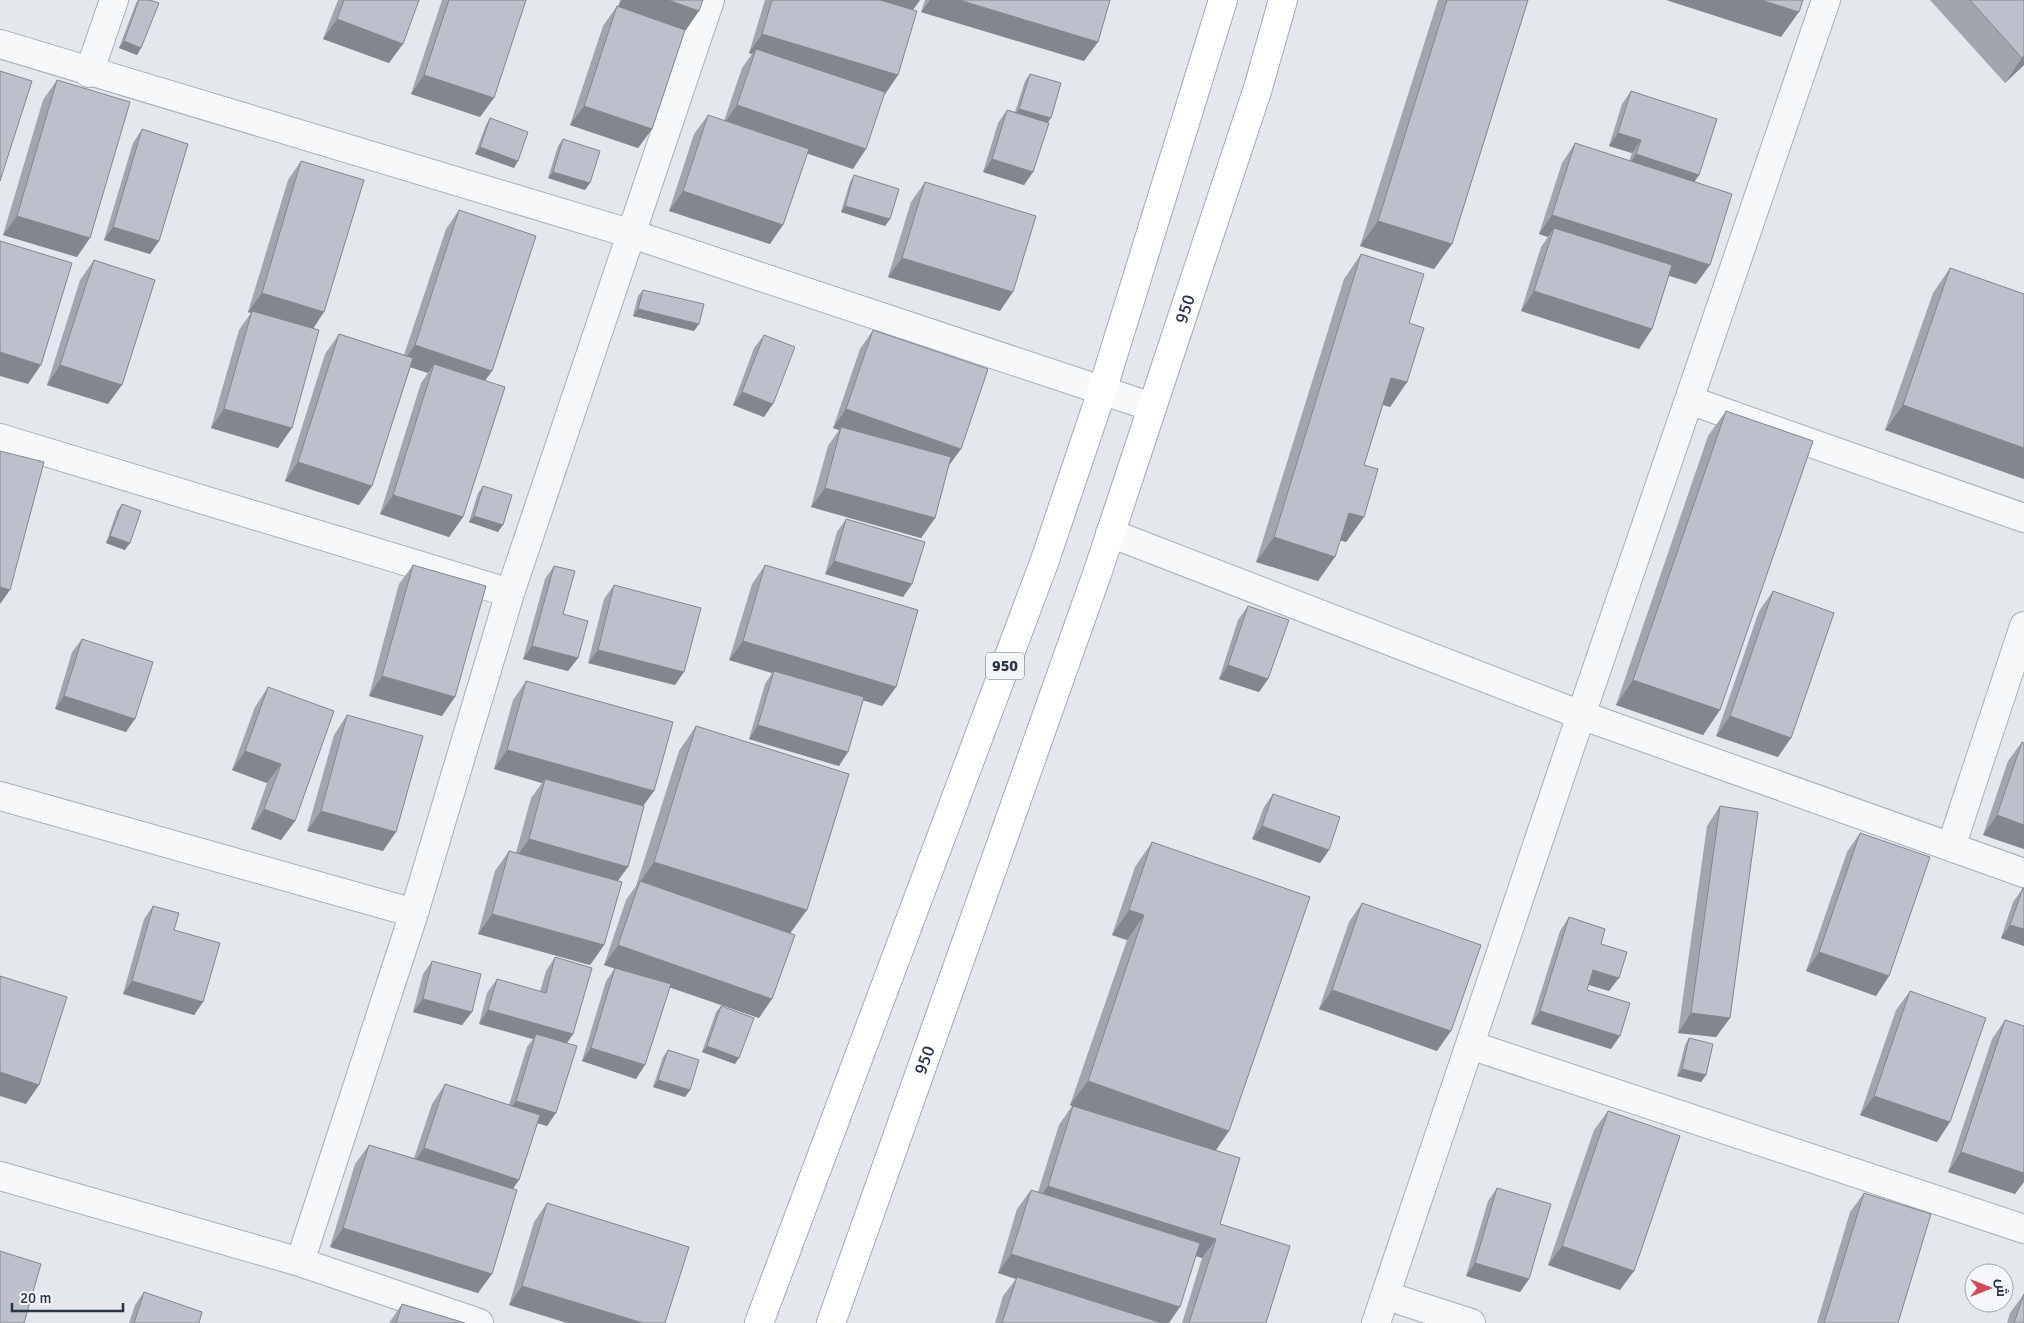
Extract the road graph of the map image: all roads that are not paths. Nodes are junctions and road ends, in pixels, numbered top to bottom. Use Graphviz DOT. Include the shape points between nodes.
graph roads {
  1 [pos="114,0"];
  2 [pos="710,0"];
  3 [pos="1223,0"];
  4 [pos="1283,0"];
  5 [pos="1826,0"];
  6 [pos="0,44"];
  7 [pos="89,73"];
  8 [pos="632,234"];
  9 [pos="1102,391"];
  10 [pos="1689,400"];
  11 [pos="1152,407"];
  12 [pos="0,438"];
  13 [pos="2024,518"];
  14 [pos="1110,533"];
  15 [pos="510,593"];
  16 [pos="2024,626"];
  17 [pos="1580,715"];
  18 [pos="0,796"];
  19 [pos="1951,847"];
  20 [pos="2024,874"];
  21 [pos="414,913"];
  22 [pos="1470,1045"];
  23 [pos="0,1176"];
  24 [pos="2024,1229"];
  25 [pos="300,1262"];
  26 [pos="1386,1296"];
  27 [pos="479,1323"];
  28 [pos="759,1323"];
  29 [pos="831,1323"];
  30 [pos="1376,1323"];
  31 [pos="1471,1323"];
  1 -- 7 [label="street"];
  2 -- 8 [label="street"];
  3 -- 9 [label="main road, 950"];
  4 -- 11 [label="main road, 950 / 950" via="1258,88"];
  5 -- 10 [label="street"];
  6 -- 7 [label="street"];
  7 -- 8 [label="street"];
  8 -- 9 [label="street"];
  8 -- 15 [label="street"];
  9 -- 11 [label="street"];
  9 -- 28 [label="main road, 950" via="1045,560"];
  10 -- 13 [label="street"];
  10 -- 17 [label="street"];
  11 -- 14 [label="main road, 950 / 950"];
  12 -- 15 [label="street"];
  14 -- 17 [label="street"];
  14 -- 29 [label="main road, 950 / 950"];
  15 -- 21 [label="street"];
  16 -- 19 [label="street"];
  17 -- 19 [label="street"];
  17 -- 22 [label="street"];
  18 -- 21 [label="street"];
  19 -- 20 [label="street"];
  21 -- 25 [label="street"];
  22 -- 24 [label="street"];
  22 -- 26 [label="street"];
  23 -- 25 [label="street"];
  25 -- 27 [label="street"];
  26 -- 30 [label="street"];
  26 -- 31 [label="street"];
}
